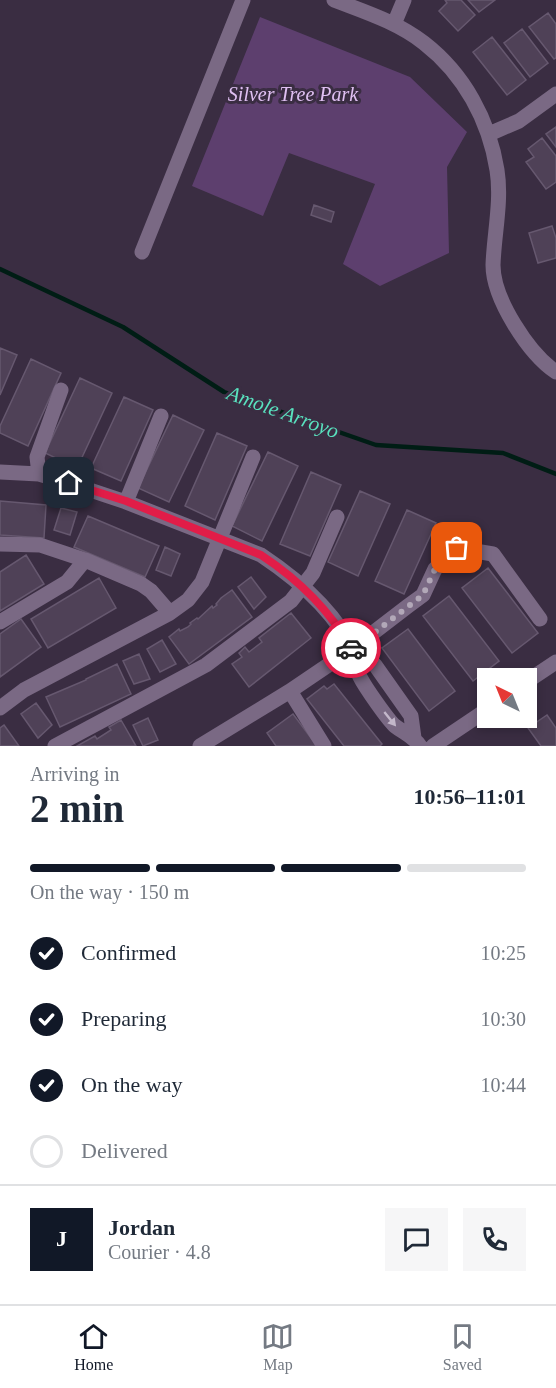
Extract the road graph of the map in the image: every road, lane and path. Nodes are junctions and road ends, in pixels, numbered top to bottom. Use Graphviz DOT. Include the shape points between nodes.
graph roads {
  1 [pos="243,0"];
  2 [pos="334,0"];
  3 [pos="404,0"];
  4 [pos="394,24"];
  5 [pos="556,94"];
  6 [pos="489,134"];
  7 [pos="142,252"];
  8 [pos="556,372"];
  9 [pos="62,390"];
  10 [pos="161,416"];
  11 [pos="253,457"];
  12 [pos="0,472"];
  13 [pos="39,474"];
  14 [pos="126,501"];
  15 [pos="337,517"];
  16 [pos="220,539"];
  17 [pos="0,544"];
  18 [pos="85,560"];
  19 [pos="303,586"];
  20 [pos="170,613"];
  21 [pos="540,619"];
  22 [pos="0,622"];
  23 [pos="354,653"];
  24 [pos="556,662"];
  25 [pos="537,675"];
  26 [pos="390,687"];
  27 [pos="290,692"];
  28 [pos="375,698"];
  29 [pos="0,708"];
  30 [pos="477,716"];
  31 [pos="417,742"];
  32 [pos="55,746"];
  33 [pos="200,746"];
  34 [pos="324,746"];
  35 [pos="433,746"];
  1 -- 7 [label="street"];
  2 -- 4 [label="street"];
  3 -- 4 [label="street"];
  4 -- 6 [label="street" via="425,43 454,72 476,102"];
  5 -- 6 [label="street" via="519,121"];
  6 -- 8 [label="street" via="498,181 493,269 504,307 526,343"];
  9 -- 13 [label="street" via="37,457"];
  10 -- 14 [label="street"];
  11 -- 16 [label="street"];
  12 -- 13 [label="street"];
  13 -- 14 [label="street"];
  14 -- 16 [label="street"];
  15 -- 19 [label="street" via="313,573"];
  16 -- 19 [label="street" via="261,555"];
  16 -- 20 [label="street" via="202,582 188,600"];
  17 -- 18 [label="street" via="40,545"];
  18 -- 20 [label="street" via="141,584"];
  18 -- 22 [label="street" via="67,582"];
  19 -- 23 [label="street" via="316,598"];
  19 -- 32 [label="street" via="291,601 206,665"];
  20 -- 29 [label="street" via="24,690"];
  21 -- 23 [label="street" via="493,554 457,548 435,569 423,595"];
  23 -- 26 [label="street" via="375,665"];
  23 -- 27 [label="street"];
  23 -- 28 [label="street" via="359,676"];
  24 -- 25 [label="street"];
  26 -- 28 [label="street"];
  26 -- 31 [label="street" via="411,716"];
  27 -- 33 [label="street"];
  27 -- 34 [label="street"];
  28 -- 31 [label="street, one-way" via="394,725"];
  30 -- 35 [label="street"];
}
